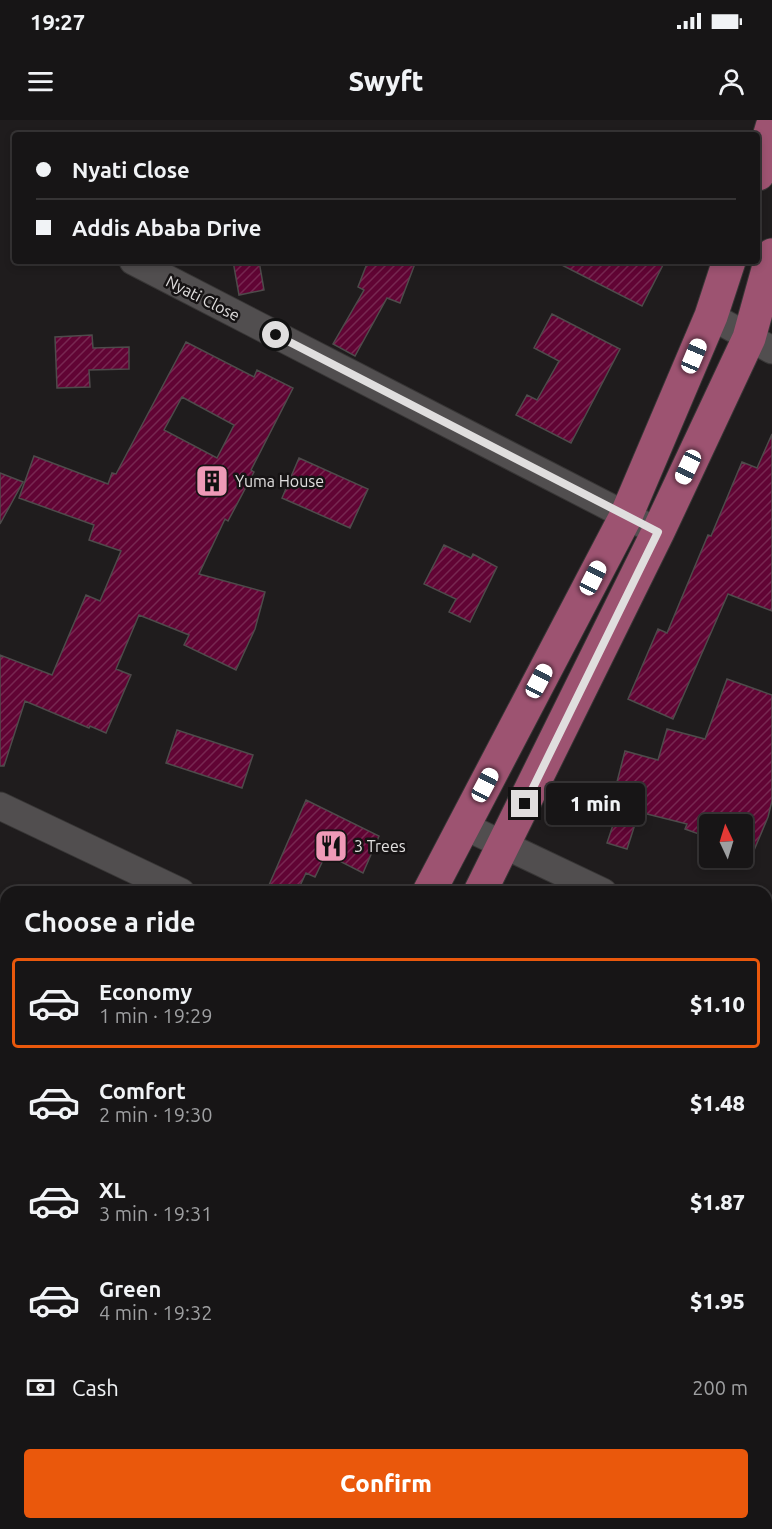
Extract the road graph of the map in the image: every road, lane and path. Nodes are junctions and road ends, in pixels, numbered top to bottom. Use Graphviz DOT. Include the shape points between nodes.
graph roads {
  1 [pos="772,127"];
  2 [pos="760,167"];
  3 [pos="772,255"];
  4 [pos="139,264"];
  5 [pos="728,264"];
  6 [pos="711,316"];
  7 [pos="761,344"];
  8 [pos="626,516"];
  9 [pos="658,532"];
  10 [pos="0,806"];
  11 [pos="464,826"];
  12 [pos="504,845"];
  13 [pos="168,886"];
  14 [pos="432,886"];
  15 [pos="483,886"];
  16 [pos="590,886"];
  1 -- 2 [label="main road"];
  3 -- 7 [label="main road"];
  4 -- 8 [label="street, Nyati Close"];
  5 -- 6 [label="main road"];
  6 -- 7 [label="street"];
  6 -- 8 [label="main road"];
  7 -- 9 [label="main road"];
  8 -- 9 [label="street, Nyati Close"];
  8 -- 11 [label="main road"];
  9 -- 12 [label="main road"];
  10 -- 13 [label="street"];
  11 -- 12 [label="street"];
  11 -- 14 [label="main road"];
  12 -- 15 [label="main road"];
  12 -- 16 [label="street"];
}
